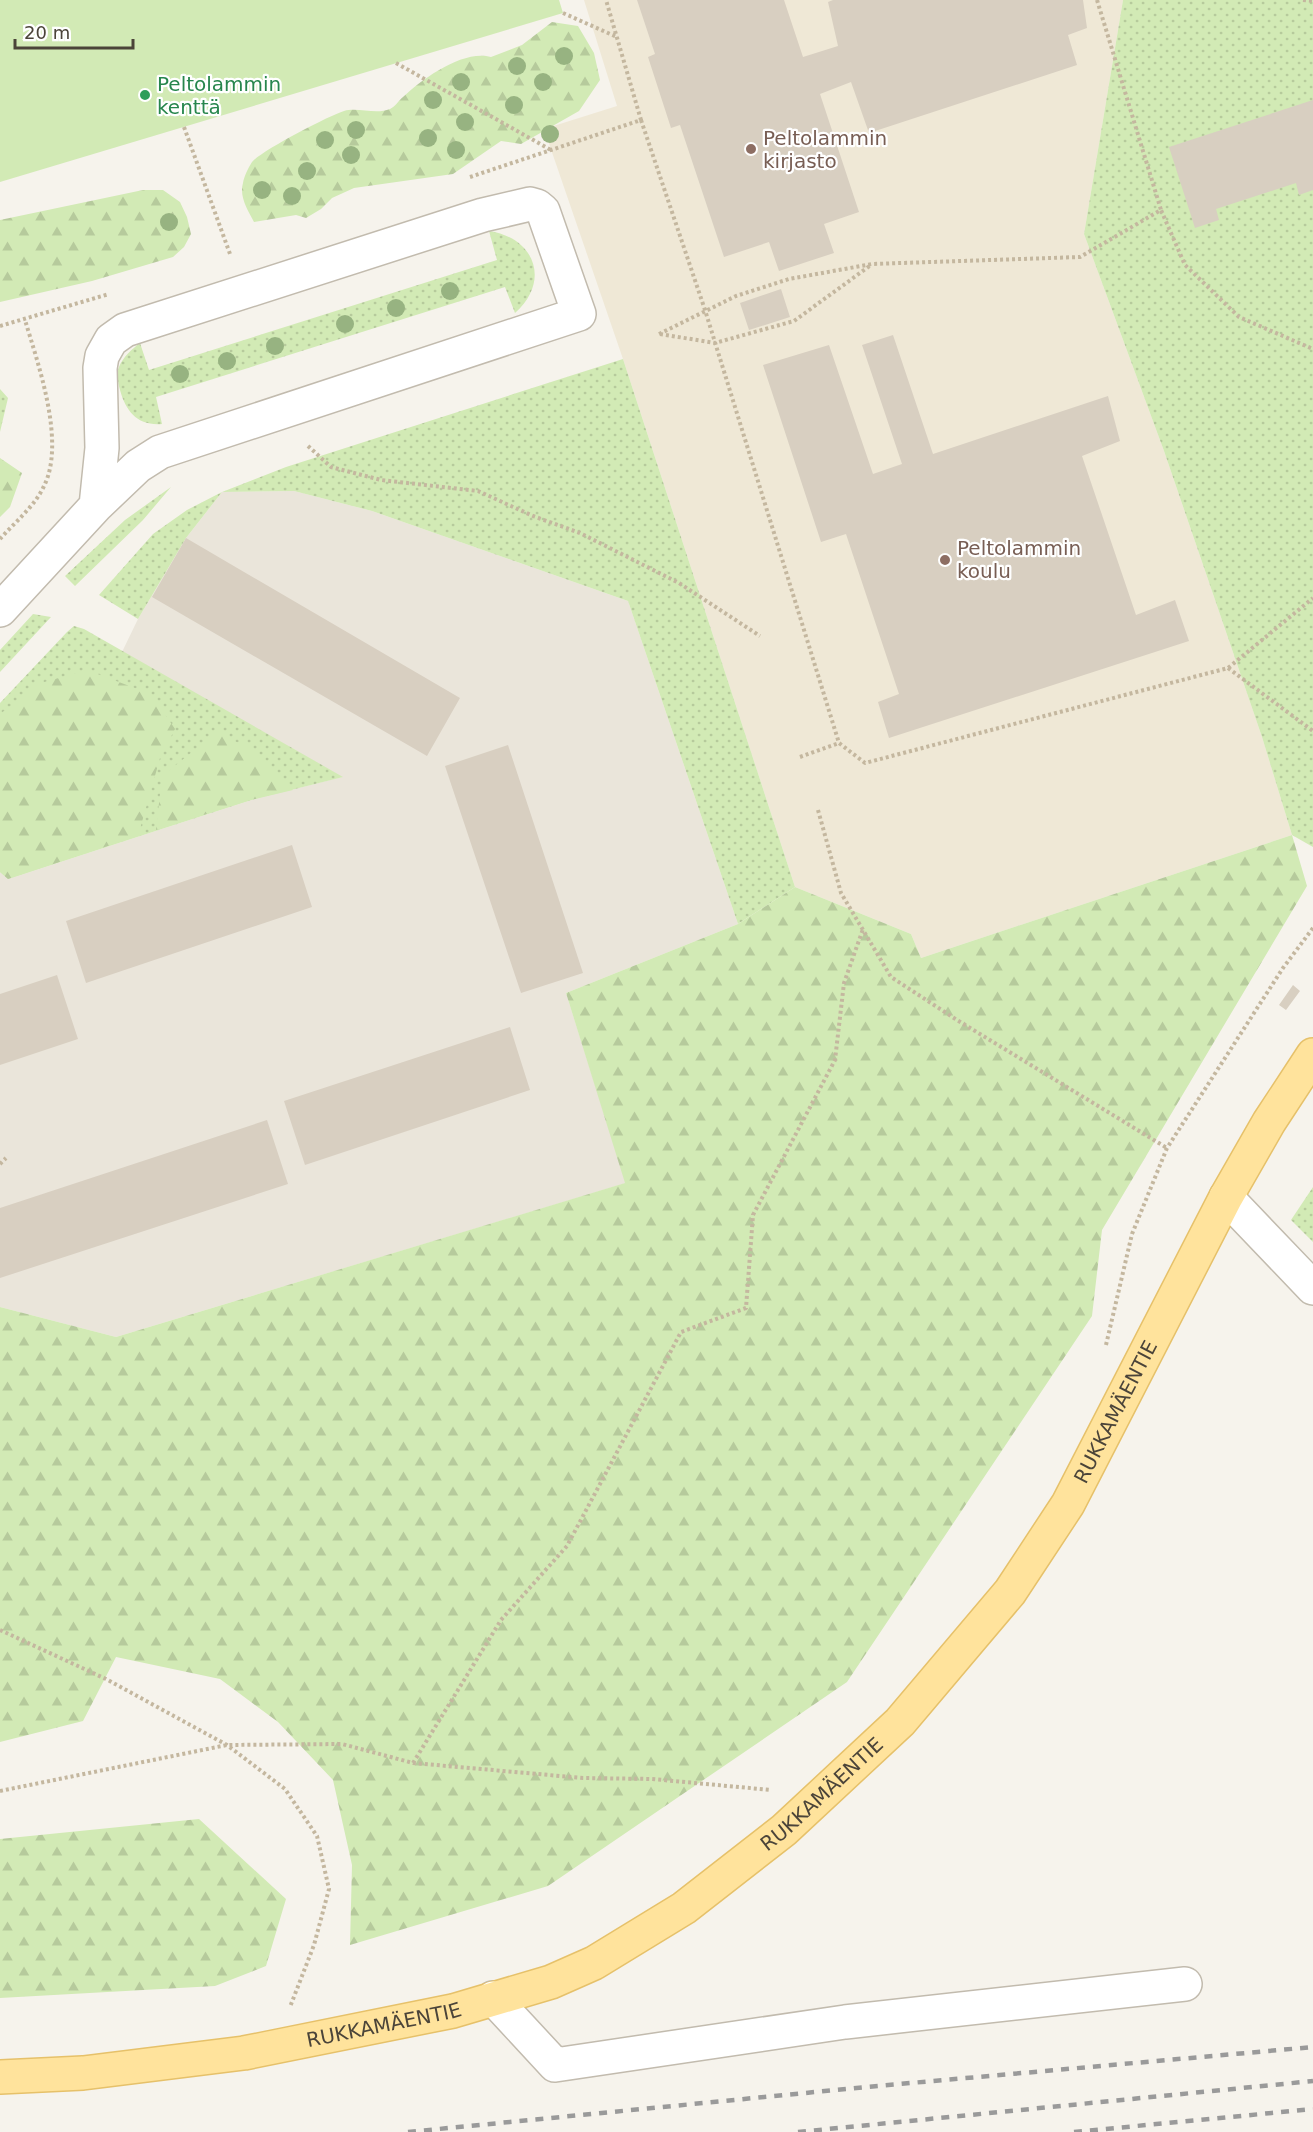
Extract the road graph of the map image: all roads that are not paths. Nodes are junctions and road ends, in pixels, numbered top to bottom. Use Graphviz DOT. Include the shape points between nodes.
graph roads {
  1 [pos="96,506"];
  2 [pos="0,610"];
  3 [pos="1313,1055"];
  4 [pos="1226,1197"];
  5 [pos="1313,1288"];
  6 [pos="1185,1984"];
  7 [pos="493,1998"];
  8 [pos="0,2077"];
  1 -- 1 [label="street" via="138,466 172,447 579,314 543,211 530,204 483,215 117,334 105,350 100,368 102,448"];
  1 -- 2 [label="street"];
  3 -- 4 [label="main road, RUKKAMÄENTIE"];
  4 -- 5 [label="street"];
  4 -- 7 [label="main road, RUKKAMÄENTIE" via="1068,1504 1010,1592 900,1722 784,1830 684,1908 594,1963 551,1982"];
  6 -- 7 [label="street" via="845,2022 555,2065"];
  7 -- 8 [label="main road, RUKKAMÄENTIE" via="453,2011 244,2053 83,2073"];
}
